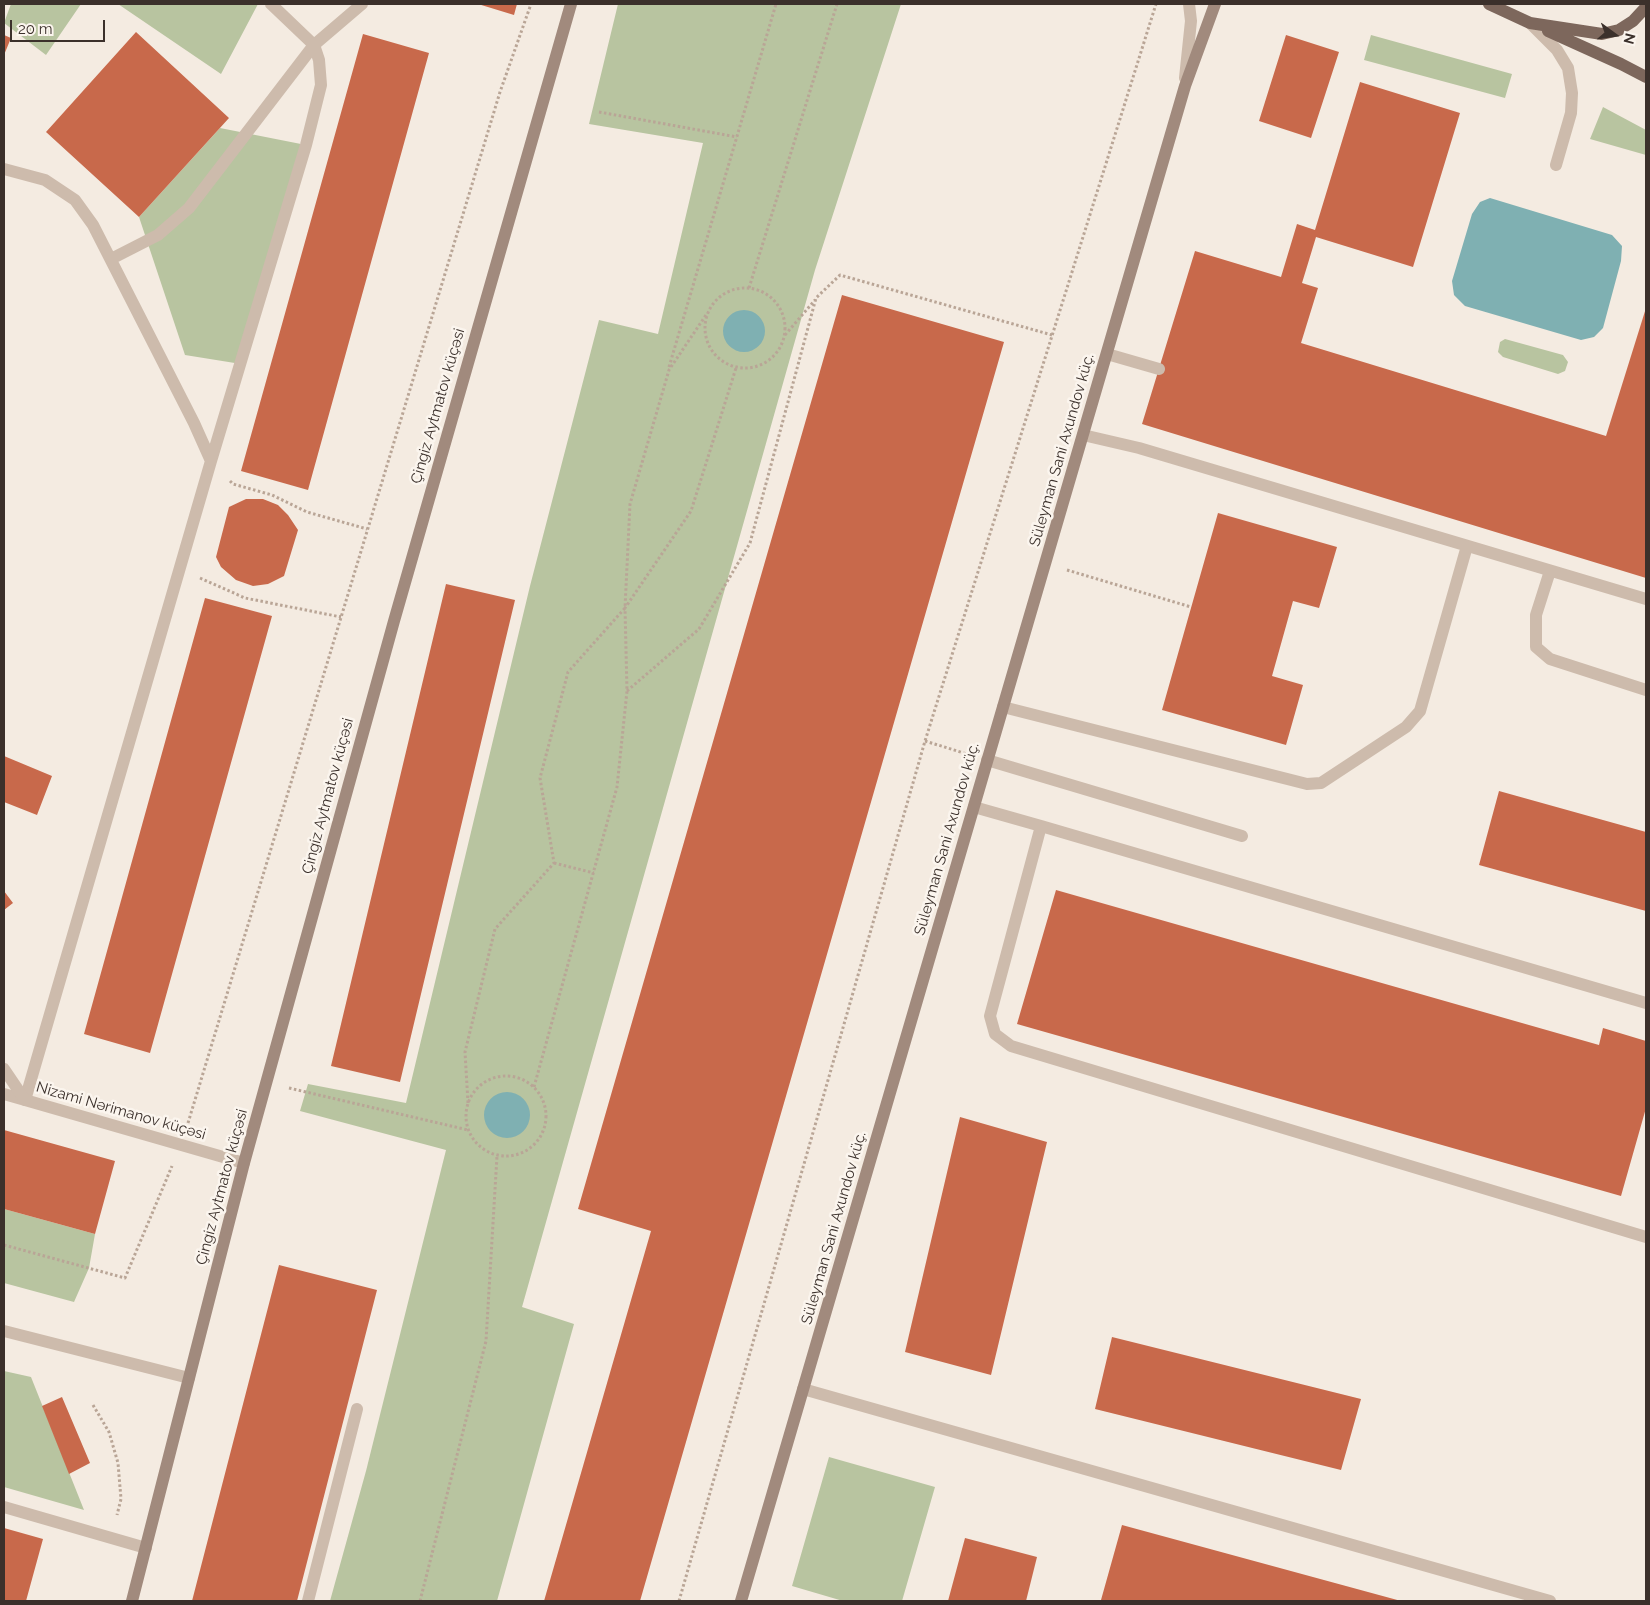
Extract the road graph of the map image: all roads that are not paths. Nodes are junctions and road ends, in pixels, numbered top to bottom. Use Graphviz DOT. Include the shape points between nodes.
graph roads {
  1 [pos="271,4"];
  2 [pos="362,4"];
  3 [pos="571,4"];
  4 [pos="1189,4"];
  5 [pos="1215,4"];
  6 [pos="1484,4"];
  7 [pos="1493,6"];
  8 [pos="1646,7"];
  9 [pos="1530,23"];
  10 [pos="314,45"];
  11 [pos="1646,77"];
  12 [pos="1184,86"];
  13 [pos="1556,166"];
  14 [pos="4,168"];
  15 [pos="111,259"];
  16 [pos="1107,354"];
  17 [pos="1159,369"];
  18 [pos="1083,435"];
  19 [pos="211,461"];
  20 [pos="1467,546"];
  21 [pos="1550,571"];
  22 [pos="1646,599"];
  23 [pos="1646,690"];
  24 [pos="1003,707"];
  25 [pos="987,760"];
  26 [pos="974,807"];
  27 [pos="1041,826"];
  28 [pos="1242,836"];
  29 [pos="1646,1003"];
  30 [pos="4,1069"];
  31 [pos="4,1094"];
  32 [pos="25,1100"];
  33 [pos="244,1163"];
  34 [pos="1646,1237"];
  35 [pos="4,1331"];
  36 [pos="190,1378"];
  37 [pos="803,1389"];
  38 [pos="357,1409"];
  39 [pos="4,1507"];
  40 [pos="146,1548"];
  41 [pos="132,1601"];
  42 [pos="308,1601"];
  43 [pos="741,1601"];
  44 [pos="1550,1601"];
  1 -- 10 [label="street"];
  2 -- 10 [label="street"];
  3 -- 33 [label="main road, Çingiz Aytmatov küçəsi" via="394,621"];
  4 -- 12 [label="street" via="1192,21"];
  5 -- 12 [label="main road, Süleyman Sani Axundov küç."];
  6 -- 7 [label="main road"];
  7 -- 9 [label="main road"];
  8 -- 9 [label="main road" via="1619,30 1602,34"];
  9 -- 11 [label="main road"];
  9 -- 13 [label="street" via="1557,50 1568,68 1571,113"];
  10 -- 15 [label="street" via="189,208 158,235"];
  10 -- 19 [label="street" via="321,85 242,364"];
  12 -- 16 [label="main road, Süleyman Sani Axundov küç."];
  14 -- 15 [label="street" via="45,180 75,200"];
  15 -- 19 [label="street"];
  16 -- 17 [label="street"];
  16 -- 18 [label="main road, Süleyman Sani Axundov küç."];
  18 -- 20 [label="street" via="1139,448"];
  18 -- 24 [label="main road, Süleyman Sani Axundov küç."];
  19 -- 32 [label="street"];
  20 -- 21 [label="street"];
  20 -- 24 [label="street" via="1420,711 1406,727 1321,783 1307,784"];
  21 -- 22 [label="street"];
  21 -- 23 [label="street" via="1536,614 1536,647 1550,659"];
  24 -- 25 [label="main road, Süleyman Sani Axundov küç."];
  25 -- 26 [label="main road, Süleyman Sani Axundov küç."];
  25 -- 28 [label="street"];
  26 -- 27 [label="street"];
  26 -- 37 [label="main road, Süleyman Sani Axundov küç."];
  27 -- 29 [label="street"];
  27 -- 34 [label="street" via="990,1016 996,1034 1012,1046"];
  30 -- 32 [label="street, Nizami Nərimanov küçəsi"];
  31 -- 32 [label="street"];
  32 -- 33 [label="street, Nizami Nərimanov küçəsi"];
  33 -- 36 [label="main road, Çingiz Aytmatov küçəsi"];
  35 -- 36 [label="street"];
  36 -- 40 [label="main road, Çingiz Aytmatov küçəsi"];
  37 -- 43 [label="main road, Süleyman Sani Axundov küç."];
  37 -- 44 [label="street"];
  38 -- 42 [label="street"];
  39 -- 40 [label="street"];
  40 -- 41 [label="main road, Çingiz Aytmatov küçəsi"];
}
